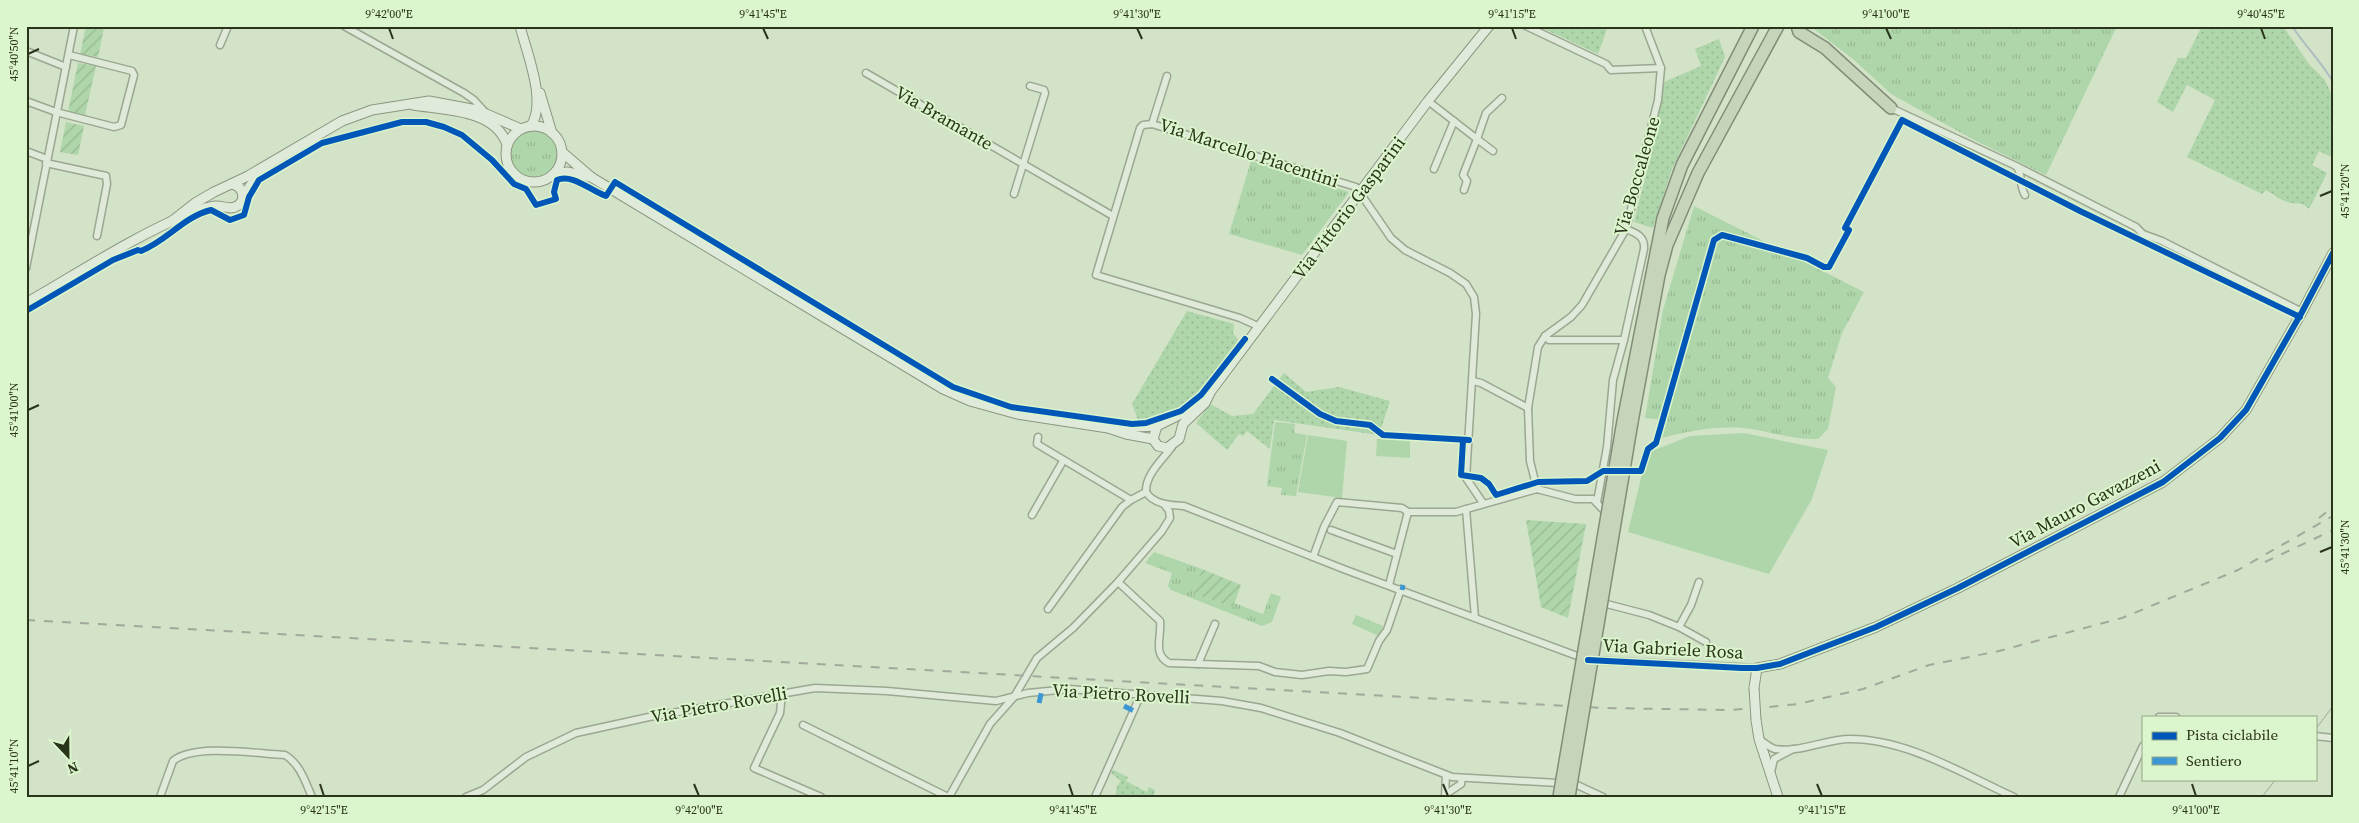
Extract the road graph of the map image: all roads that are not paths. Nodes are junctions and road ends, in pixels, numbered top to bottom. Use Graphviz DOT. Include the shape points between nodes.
graph roads {
  1 [pos="74,26"];
  2 [pos="228,26"];
  3 [pos="344,26"];
  4 [pos="520,26"];
  5 [pos="1489,26"];
  6 [pos="1526,26"];
  7 [pos="1645,26"];
  8 [pos="1753,26"];
  9 [pos="1778,26"];
  10 [pos="1797,26"];
  11 [pos="220,45"];
  12 [pos="26,51"];
  13 [pos="69,55"];
  14 [pos="66,68"];
  15 [pos="1661,68"];
  16 [pos="866,72"];
  17 [pos="1167,76"];
  18 [pos="534,79"];
  19 [pos="1030,86"];
  20 [pos="468,96"];
  21 [pos="1502,98"];
  22 [pos="26,101"];
  23 [pos="1428,101"];
  24 [pos="405,104"];
  25 [pos="469,107"];
  26 [pos="1891,108"];
  27 [pos="56,112"];
  28 [pos="486,113"];
  29 [pos="1454,121"];
  30 [pos="1152,124"];
  31 [pos="530,126"];
  32 [pos="521,129"];
  33 [pos="552,133"];
  34 [pos="1477,139"];
  35 [pos="506,145"];
  36 [pos="26,151"];
  37 [pos="1493,151"];
  38 [pos="291,152"];
  39 [pos="562,152"];
  40 [pos="47,161"];
  41 [pos="1023,164"];
  42 [pos="2016,166"];
  43 [pos="1434,169"];
  44 [pos="555,174"];
  45 [pos="591,177"];
  46 [pos="232,184"];
  47 [pos="222,188"];
  48 [pos="1464,190"];
  49 [pos="1360,192"];
  50 [pos="1014,194"];
  51 [pos="2025,195"];
  52 [pos="243,196"];
  53 [pos="224,206"];
  54 [pos="1113,216"];
  55 [pos="172,221"];
  56 [pos="1626,228"];
  57 [pos="97,236"];
  58 [pos="2333,253"];
  59 [pos="26,268"];
  60 [pos="26,303"];
  61 [pos="2302,312"];
  62 [pos="1260,326"];
  63 [pos="1545,336"];
  64 [pos="1624,340"];
  65 [pos="1473,381"];
  66 [pos="1211,391"];
  67 [pos="1528,408"];
  68 [pos="1171,419"];
  69 [pos="1628,422"];
  70 [pos="1157,426"];
  71 [pos="1181,427"];
  72 [pos="1108,428"];
  73 [pos="1038,437"];
  74 [pos="1155,442"];
  75 [pos="1173,445"];
  76 [pos="1160,460"];
  77 [pos="1063,461"];
  78 [pos="1537,489"];
  79 [pos="1146,492"];
  80 [pos="1131,500"];
  81 [pos="1597,502"];
  82 [pos="1483,503"];
  83 [pos="1164,504"];
  84 [pos="1184,506"];
  85 [pos="1466,509"];
  86 [pos="1408,512"];
  87 [pos="1032,515"];
  88 [pos="1170,518"];
  89 [pos="1331,530"];
  90 [pos="1397,554"];
  91 [pos="1313,557"];
  92 [pos="1118,582"];
  93 [pos="1699,582"];
  94 [pos="1389,585"];
  95 [pos="1400,589"];
  96 [pos="1598,602"];
  97 [pos="1048,609"];
  98 [pos="1475,618"];
  99 [pos="1215,624"];
  100 [pos="1679,627"];
  101 [pos="1706,642"];
  102 [pos="1588,660"];
  103 [pos="1198,664"];
  104 [pos="1757,668"];
  105 [pos="782,694"];
  106 [pos="1141,694"];
  107 [pos="1014,697"];
  108 [pos="803,725"];
  109 [pos="2316,736"];
  110 [pos="2333,738"];
  111 [pos="1758,739"];
  112 [pos="1794,748"];
  113 [pos="2142,748"];
  114 [pos="1770,773"];
  115 [pos="1446,775"];
  116 [pos="1462,778"];
  117 [pos="1564,793"];
  118 [pos="813,795"];
  119 [pos="1445,795"];
  120 [pos="160,797"];
  121 [pos="312,797"];
  122 [pos="466,797"];
  123 [pos="821,797"];
  124 [pos="948,797"];
  125 [pos="1095,797"];
  126 [pos="1603,797"];
  127 [pos="1778,797"];
  128 [pos="2014,797"];
  129 [pos="2119,797"];
  1 -- 13 [label="street"];
  2 -- 11 [label="street"];
  3 -- 20 [label="street"];
  4 -- 18 [label="street"];
  5 -- 23 [label="street, Via Vittorio Gasparini"];
  6 -- 15 [label="street" via="1606,64 1611,70"];
  7 -- 15 [label="street, Via Boccaleone"];
  8 -- 69 [label="highway" via="1682,165 1663,218"];
  9 -- 69 [label="highway" via="1698,173 1667,245"];
  10 -- 26 [label="highway" via="1800,32 1825,48"];
  12 -- 14 [label="street"];
  13 -- 14 [label="street"];
  13 -- 27 [label="street" via="129,68 134,75 118,127"];
  14 -- 27 [label="street"];
  15 -- 56 [label="street, Via Boccaleone" via="1658,100"];
  16 -- 41 [label="street, Via Bramante"];
  17 -- 30 [label="street, Via Marcello Piacentini"];
  18 -- 31 [label="street" via="538,107"];
  18 -- 33 [label="street"];
  19 -- 41 [label="street" via="1045,93"];
  20 -- 25 [label="street"];
  20 -- 28 [label="street"];
  21 -- 34 [label="street" via="1486,113"];
  22 -- 27 [label="street"];
  23 -- 29 [label="street"];
  23 -- 49 [label="street, Via Vittorio Gasparini"];
  24 -- 25 [label="street" via="429,101"];
  24 -- 35 [label="street" via="480,118 498,129"];
  24 -- 38 [label="street" via="353,116"];
  25 -- 28 [label="street"];
  26 -- 42 [label="street"];
  27 -- 40 [label="street"];
  28 -- 32 [label="street"];
  29 -- 34 [label="street"];
  29 -- 43 [label="street"];
  30 -- 49 [label="street, Via Marcello Piacentini" via="1356,187"];
  30 -- 54 [label="street" via="1140,128"];
  31 -- 32 [label="street"];
  31 -- 33 [label="street"];
  32 -- 35 [label="street"];
  33 -- 39 [label="street"];
  34 -- 37 [label="street"];
  34 -- 48 [label="street" via="1463,175 1467,181"];
  35 -- 44 [label="street" via="508,166 521,180 537,183"];
  36 -- 40 [label="street"];
  38 -- 46 [label="street"];
  38 -- 52 [label="street" via="255,179"];
  39 -- 44 [label="street"];
  39 -- 45 [label="street"];
  40 -- 57 [label="street" via="106,176"];
  40 -- 59 [label="street"];
  41 -- 50 [label="street"];
  41 -- 54 [label="street, Via Bramante"];
  42 -- 51 [label="street"];
  42 -- 61 [label="street" via="2136,227 2149,237"];
  44 -- 45 [label="street" via="567,172"];
  45 -- 72 [label="street" via="943,389 970,401 1017,414"];
  46 -- 47 [label="street"];
  46 -- 52 [label="street" via="239,187"];
  47 -- 53 [label="street" via="219,199"];
  47 -- 55 [label="street"];
  49 -- 62 [label="street, Via Vittorio Gasparini"];
  49 -- 65 [label="street" via="1391,238 1405,250 1457,277 1470,289 1476,304"];
  52 -- 53 [label="street" via="236,207"];
  53 -- 55 [label="street" via="206,208"];
  54 -- 62 [label="street" via="1096,275"];
  55 -- 60 [label="street"];
  56 -- 63 [label="street, Via Boccaleone" via="1582,305"];
  56 -- 64 [label="street" via="1640,234 1644,244"];
  58 -- 61 [label="street, Via Mauro Gavazzeni"];
  61 -- 104 [label="street, Via Mauro Gavazzeni" via="2246,410 2220,438 2162,482 1876,627 1780,664"];
  62 -- 66 [label="street, Via Vittorio Gasparini"];
  63 -- 64 [label="street" via="1550,340"];
  63 -- 67 [label="street" via="1538,346"];
  64 -- 81 [label="street" via="1613,380 1607,447"];
  65 -- 67 [label="street"];
  65 -- 82 [label="street" via="1466,476"];
  66 -- 68 [label="street, Via Vittorio Gasparini"];
  66 -- 71 [label="street, Via Vittorio Gasparini" via="1205,403"];
  67 -- 78 [label="street" via="1530,461"];
  68 -- 70 [label="street, Via Vittorio Gasparini"];
  68 -- 71 [label="street"];
  69 -- 117 [label="highway, bridge"];
  70 -- 72 [label="street"];
  70 -- 74 [label="street"];
  71 -- 75 [label="street, Via Vittorio Gasparini" via="1179,439"];
  72 -- 74 [label="street"];
  73 -- 77 [label="street" via="1037,444"];
  74 -- 75 [label="street" via="1167,448"];
  74 -- 76 [label="street"];
  75 -- 76 [label="street, Via Vittorio Gasparini"];
  76 -- 79 [label="street, Via Vittorio Gasparini" via="1147,483"];
  77 -- 80 [label="street"];
  77 -- 87 [label="street"];
  78 -- 81 [label="street"];
  78 -- 82 [label="street"];
  79 -- 80 [label="street"];
  79 -- 83 [label="street, Via Gabriele Rosa"];
  80 -- 97 [label="street" via="1122,506"];
  81 -- 96 [label="street" via="1612,518"];
  82 -- 85 [label="street"];
  83 -- 84 [label="street, Via Gabriele Rosa"];
  83 -- 88 [label="street"];
  84 -- 88 [label="street"];
  84 -- 91 [label="street, Via Gabriele Rosa"];
  85 -- 86 [label="street"];
  85 -- 98 [label="street"];
  86 -- 90 [label="street"];
  86 -- 91 [label="street" via="1402,508 1337,502"];
  88 -- 92 [label="street"];
  89 -- 90 [label="street"];
  90 -- 94 [label="street"];
  91 -- 94 [label="street, Via Gabriele Rosa"];
  92 -- 103 [label="street" via="1160,621 1159,654 1162,659 1169,663"];
  92 -- 107 [label="street" via="1073,628 1042,653"];
  93 -- 100 [label="street"];
  94 -- 95 [label="street, Via Gabriele Rosa"];
  95 -- 98 [label="street, Via Gabriele Rosa"];
  95 -- 103 [label="street" via="1387,630 1367,670 1302,675 1275,672 1259,666"];
  96 -- 100 [label="street"];
  96 -- 102 [label="street"];
  98 -- 102 [label="street, Via Gabriele Rosa"];
  99 -- 103 [label="street"];
  100 -- 101 [label="street"];
  102 -- 104 [label="street, Via Gabriele Rosa"];
  104 -- 111 [label="street, bridge" via="1754,688"];
  105 -- 107 [label="street, Via Pietro Rovelli" via="815,688 996,701"];
  105 -- 118 [label="street" via="780,713 754,768"];
  105 -- 122 [label="street, Via Pietro Rovelli" via="576,733 526,757 483,790"];
  106 -- 107 [label="street, Via Pietro Rovelli" via="1069,689 1028,692"];
  106 -- 115 [label="street, Via Pietro Rovelli" via="1215,700 1261,708 1340,733"];
  106 -- 125 [label="street"];
  107 -- 124 [label="street" via="990,724"];
  108 -- 124 [label="street"];
  109 -- 110 [label="street"];
  111 -- 112 [label="street" via="1774,749"];
  111 -- 114 [label="street"];
  112 -- 114 [label="street" via="1774,759"];
  112 -- 128 [label="street" via="1841,739 1869,739 1903,747"];
  113 -- 129 [label="street"];
  114 -- 127 [label="street"];
  115 -- 116 [label="street, Via Pietro Rovelli"];
  115 -- 119 [label="street"];
  116 -- 117 [label="street, Via Pietro Rovelli"];
  116 -- 119 [label="street" via="1461,784"];
  117 -- 126 [label="street, Via Pietro Rovelli" via="1582,786"];
  118 -- 123 [label="street"];
  120 -- 121 [label="street" via="173,761 193,752 214,752 285,755 298,767"];
}
